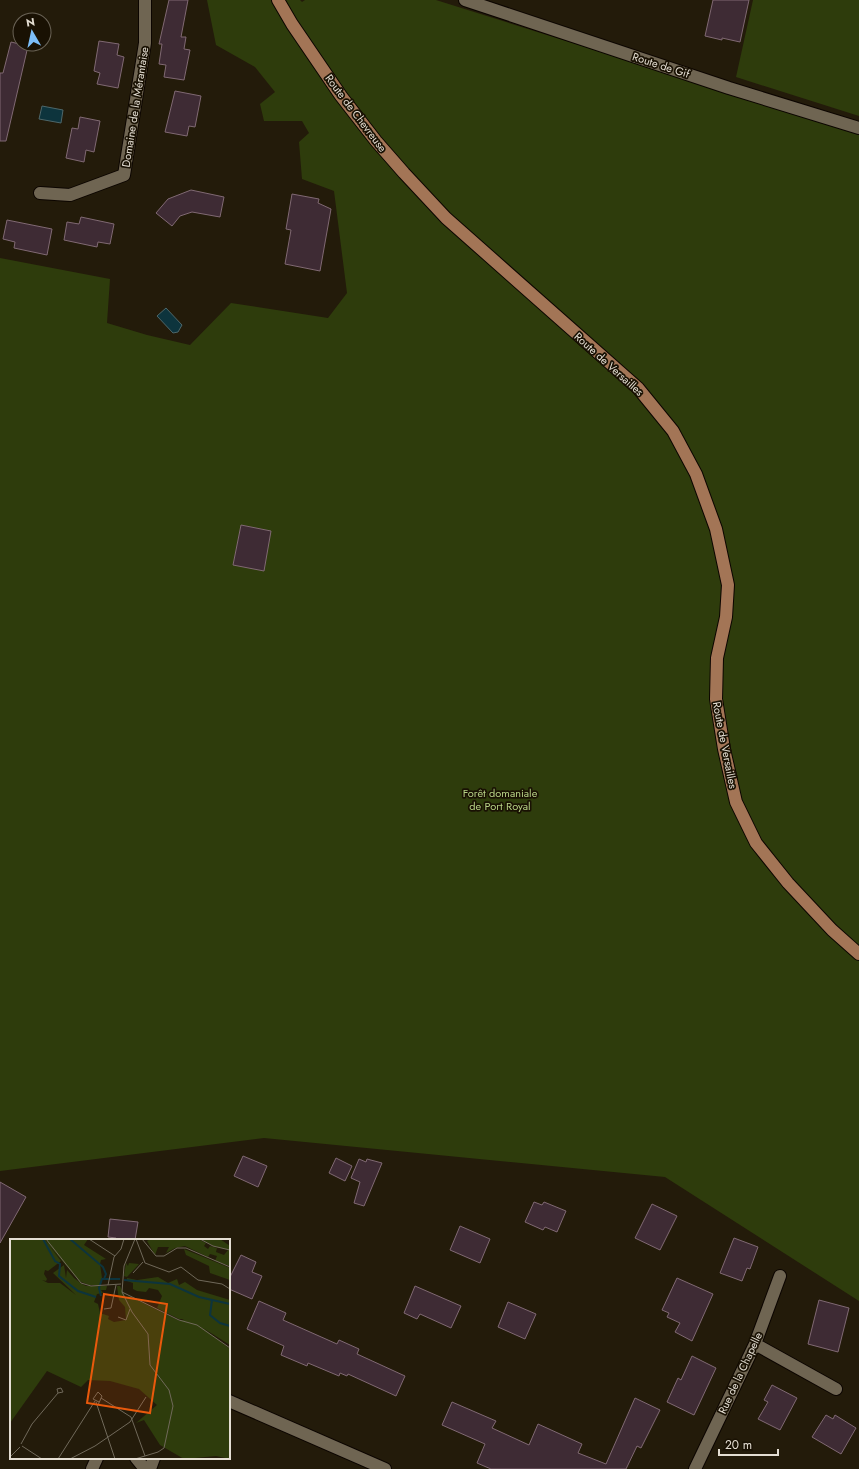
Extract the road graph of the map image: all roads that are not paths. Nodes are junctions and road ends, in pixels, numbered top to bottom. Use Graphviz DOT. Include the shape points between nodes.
graph roads {
  1 [pos="145,0"];
  2 [pos="278,0"];
  3 [pos="465,0"];
  4 [pos="859,128"];
  5 [pos="40,193"];
  6 [pos="446,218"];
  7 [pos="859,954"];
  8 [pos="780,1276"];
  9 [pos="755,1344"];
  10 [pos="836,1389"];
  11 [pos="230,1401"];
  12 [pos="97,1459"];
  13 [pos="137,1459"];
  14 [pos="154,1459"];
  15 [pos="92,1469"];
  16 [pos="145,1469"];
  17 [pos="150,1469"];
  18 [pos="385,1469"];
  19 [pos="695,1469"];
  1 -- 5 [label="street, Domaine de la Mérantaise" via="146,43 124,175 70,195"];
  2 -- 6 [label="main road, Route de Chevreuse" via="345,102 394,163"];
  3 -- 4 [label="street, Route de Gif"];
  6 -- 7 [label="main road, Route de Versailles" via="638,388 673,431 696,474 716,529 728,585 726,617 717,658 716,699 736,802 756,843 788,883 832,930"];
  8 -- 9 [label="street, Rue de la Chapelle"];
  9 -- 10 [label="street"];
  9 -- 19 [label="street, Rue de la Chapelle"];
  11 -- 18 [label="street"];
  12 -- 15 [label="street"];
  13 -- 16 [label="street"];
  14 -- 17 [label="street"];
}
